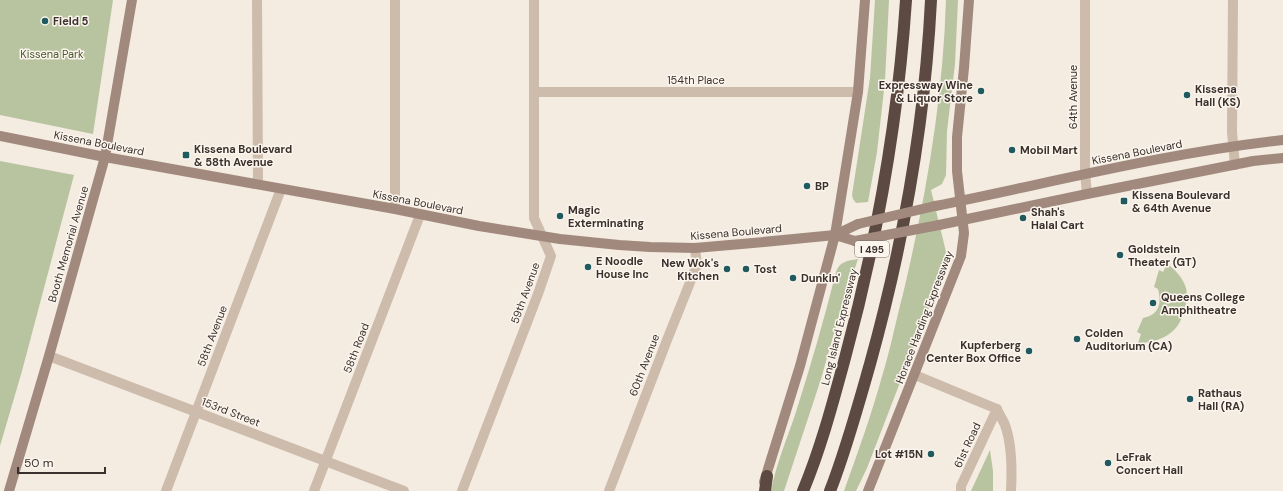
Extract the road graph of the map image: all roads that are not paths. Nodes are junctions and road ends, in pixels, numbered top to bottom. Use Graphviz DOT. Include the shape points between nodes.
graph roads {
  1 [pos="132,0"];
  2 [pos="257,0"];
  3 [pos="396,0"];
  4 [pos="534,0"];
  5 [pos="865,0"];
  6 [pos="906,0"];
  7 [pos="931,0"];
  8 [pos="969,0"];
  9 [pos="1085,0"];
  10 [pos="1233,0"];
  11 [pos="534,92"];
  12 [pos="858,92"];
  13 [pos="0,136"];
  14 [pos="1283,140"];
  15 [pos="1233,146"];
  16 [pos="105,157"];
  17 [pos="1283,158"];
  18 [pos="1235,165"];
  19 [pos="1085,173"];
  20 [pos="258,184"];
  21 [pos="281,189"];
  22 [pos="1087,194"];
  23 [pos="960,201"];
  24 [pos="395,209"];
  25 [pos="420,214"];
  26 [pos="963,220"];
  27 [pos="541,235"];
  28 [pos="835,235"];
  29 [pos="695,248"];
  30 [pos="49,356"];
  31 [pos="915,375"];
  32 [pos="997,409"];
  33 [pos="196,412"];
  34 [pos="326,461"];
  35 [pos="767,476"];
  36 [pos="9,491"];
  37 [pos="166,491"];
  38 [pos="314,491"];
  39 [pos="404,491"];
  40 [pos="462,491"];
  41 [pos="609,491"];
  42 [pos="760,491"];
  43 [pos="765,491"];
  44 [pos="804,491"];
  45 [pos="830,491"];
  46 [pos="868,491"];
  47 [pos="961,491"];
  48 [pos="1011,491"];
  1 -- 16 [label="main road, Booth Memorial Avenue"];
  2 -- 20 [label="street"];
  3 -- 24 [label="street"];
  4 -- 11 [label="street, 59th Avenue"];
  5 -- 12 [label="main road"];
  6 -- 44 [label="highway, Long Island Expressway / I 495" via="897,103 882,202 860,304 836,394"];
  7 -- 45 [label="highway, I 495" via="923,102 907,210 886,309"];
  8 -- 23 [label="main road, Horace Harding Expressway" via="957,137"];
  9 -- 19 [label="street, 64th Avenue"];
  10 -- 15 [label="street"];
  11 -- 12 [label="street, 154th Place"];
  11 -- 27 [label="street, 59th Avenue" via="534,218"];
  12 -- 28 [label="main road"];
  13 -- 16 [label="main road, Kissena Boulevard"];
  14 -- 15 [label="main road, Kissena Boulevard"];
  15 -- 18 [label="street"];
  15 -- 19 [label="main road, Kissena Boulevard"];
  16 -- 20 [label="main road, Kissena Boulevard"];
  16 -- 30 [label="main road, Booth Memorial Avenue"];
  17 -- 18 [label="main road, Kissena Boulevard"];
  18 -- 22 [label="main road, Kissena Boulevard"];
  19 -- 22 [label="street, 64th Avenue"];
  19 -- 23 [label="main road, Kissena Boulevard"];
  20 -- 21 [label="main road, Kissena Boulevard"];
  21 -- 24 [label="main road, Kissena Boulevard"];
  21 -- 33 [label="street, 58th Avenue"];
  22 -- 26 [label="main road, Kissena Boulevard"];
  23 -- 26 [label="main road, Horace Harding Expressway"];
  23 -- 28 [label="main road, Kissena Boulevard, bridge" via="858,224"];
  24 -- 25 [label="main road, Kissena Boulevard"];
  25 -- 27 [label="main road, Kissena Boulevard"];
  25 -- 34 [label="street, 58th Road"];
  26 -- 28 [label="main road, Kissena Boulevard, bridge" via="855,240"];
  26 -- 31 [label="main road, Horace Harding Expressway" via="961,256"];
  27 -- 29 [label="main road, Kissena Boulevard" via="619,245"];
  27 -- 40 [label="street, 59th Avenue" via="551,256"];
  28 -- 29 [label="main road, Kissena Boulevard"];
  28 -- 35 [label="main road"];
  29 -- 41 [label="street, 60th Avenue" via="697,265"];
  30 -- 33 [label="street, 153rd Street"];
  30 -- 36 [label="main road, Booth Memorial Avenue"];
  31 -- 32 [label="street"];
  31 -- 46 [label="main road, Horace Harding Expressway"];
  32 -- 47 [label="street, 61st Road" via="961,486"];
  32 -- 48 [label="street" via="1006,426 1009,442"];
  33 -- 34 [label="street, 153rd Street"];
  33 -- 37 [label="street, 58th Avenue"];
  34 -- 38 [label="street, 58th Road"];
  34 -- 39 [label="street, 153rd Street"];
  35 -- 42 [label="main road"];
  35 -- 43 [label="highway"];
}
